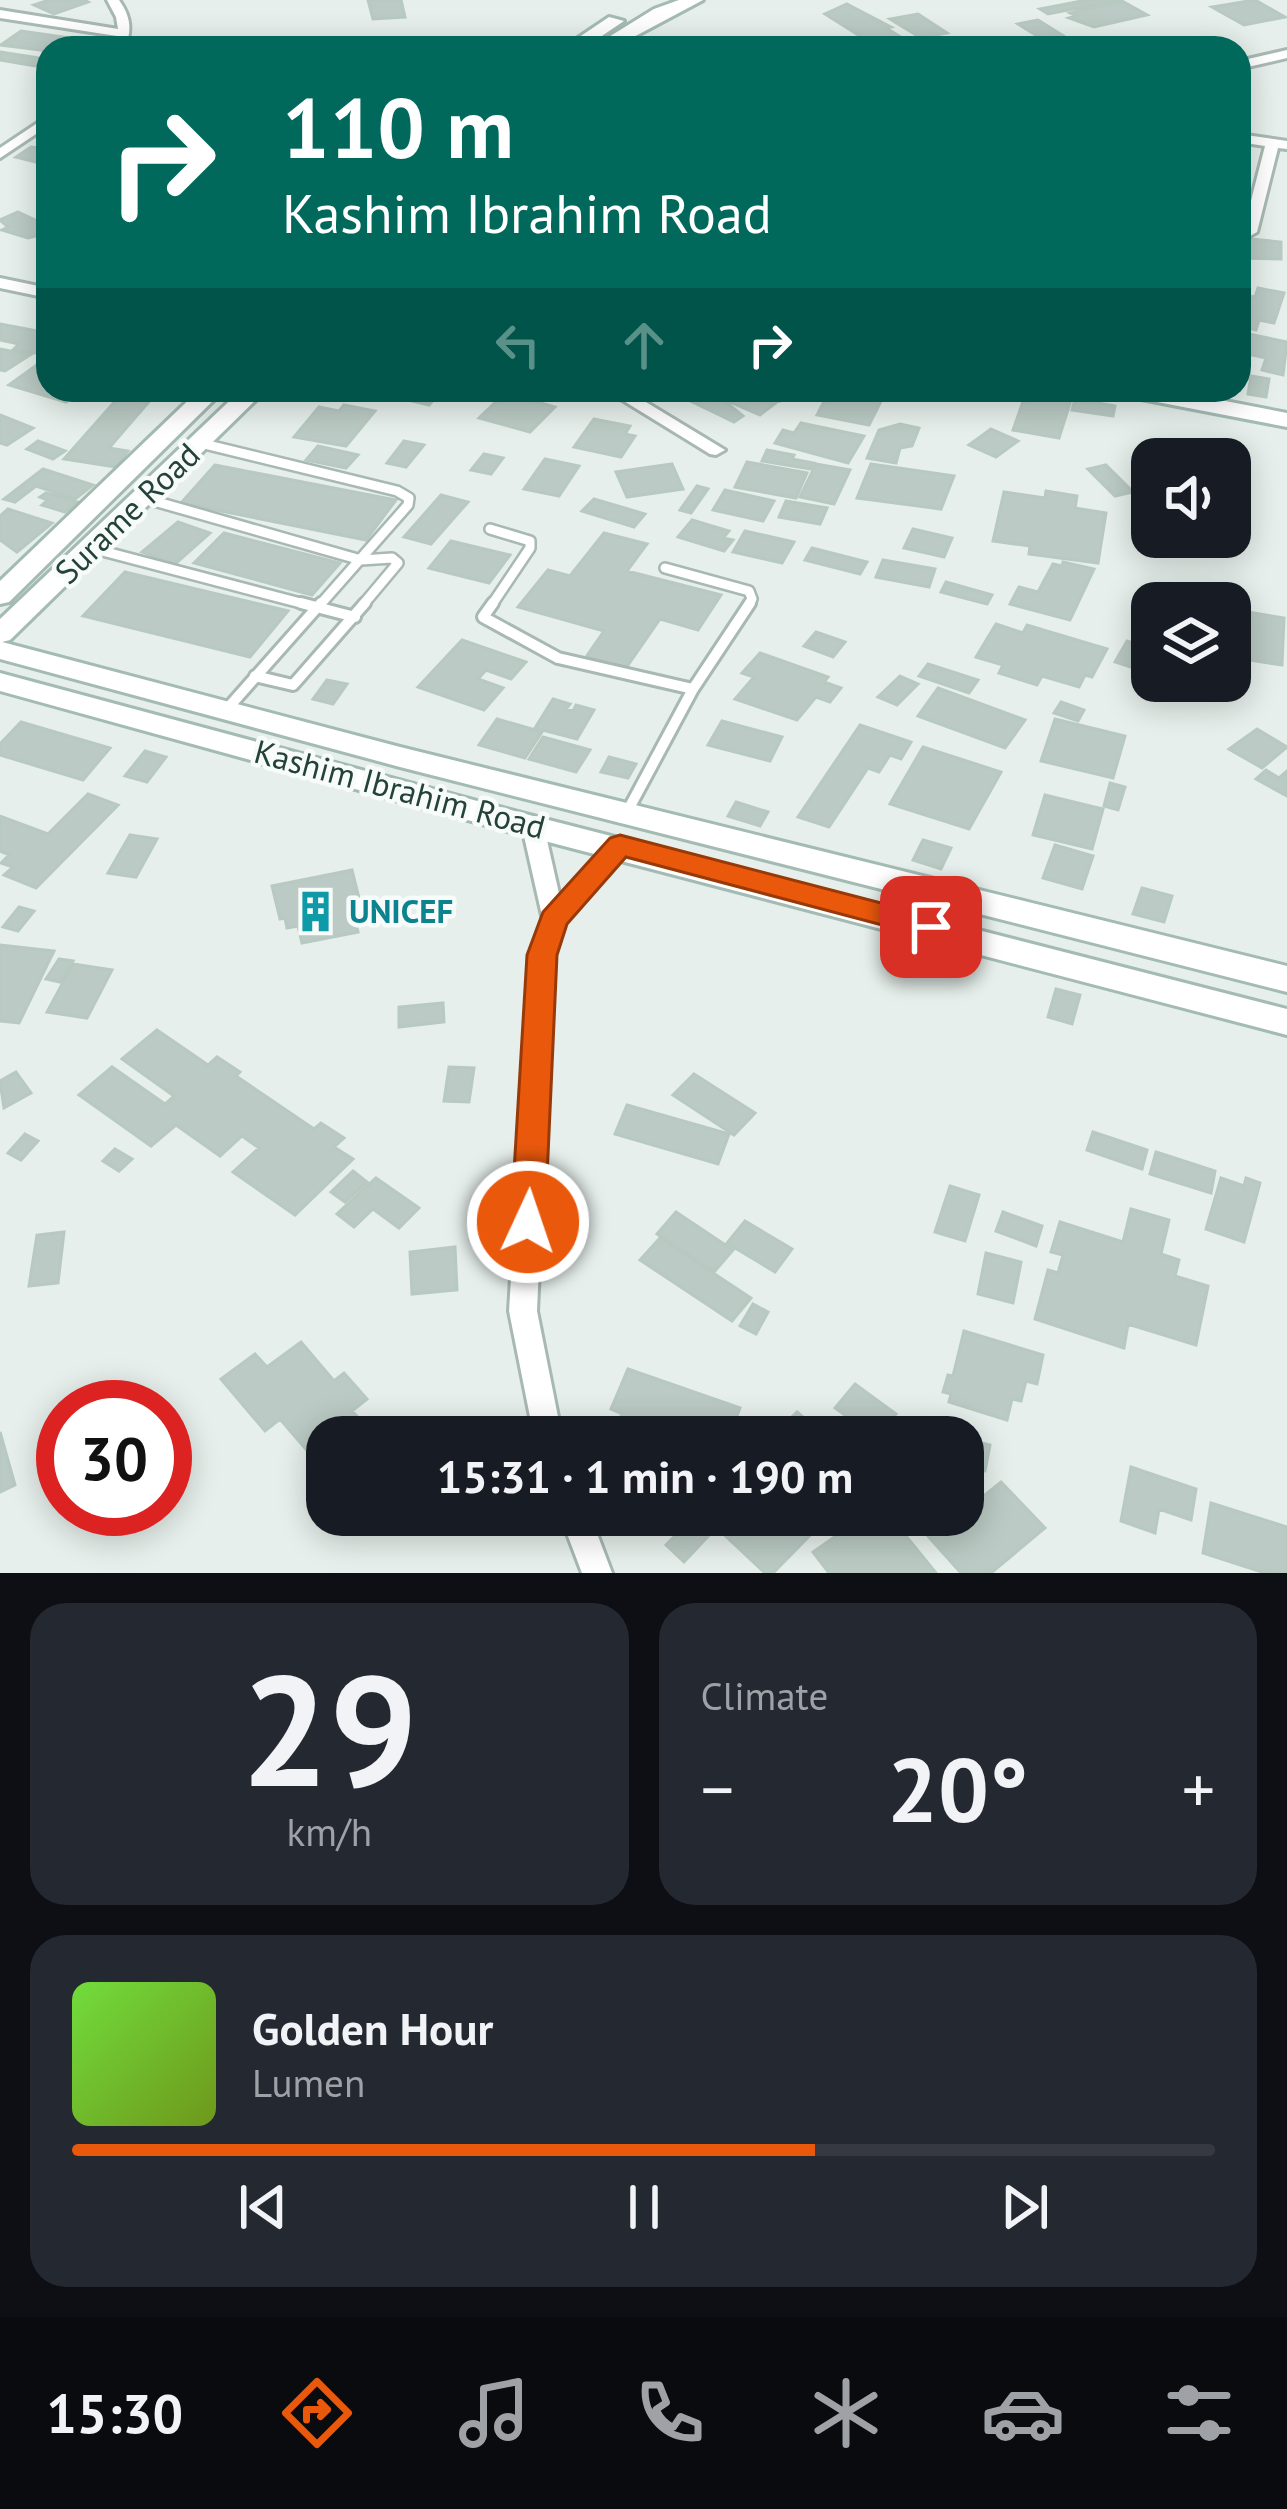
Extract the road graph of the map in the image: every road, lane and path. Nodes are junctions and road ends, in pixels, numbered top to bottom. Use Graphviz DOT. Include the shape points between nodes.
graph roads {
  1 [pos="113,0"];
  2 [pos="694,0"];
  3 [pos="662,2"];
  4 [pos="0,14"];
  5 [pos="125,34"];
  6 [pos="595,36"];
  7 [pos="616,36"];
  8 [pos="1287,55"];
  9 [pos="1251,62"];
  10 [pos="36,128"];
  11 [pos="1280,144"];
  12 [pos="0,154"];
  13 [pos="1251,229"];
  14 [pos="0,283"];
  15 [pos="36,290"];
  16 [pos="201,402"];
  17 [pos="242,402"];
  18 [pos="634,402"];
  19 [pos="1193,402"];
  20 [pos="1287,420"];
  21 [pos="200,443"];
  22 [pos="716,450"];
  23 [pos="140,497"];
  24 [pos="490,529"];
  25 [pos="90,548"];
  26 [pos="361,560"];
  27 [pos="665,568"];
  28 [pos="12,603"];
  29 [pos="317,606"];
  30 [pos="355,617"];
  31 [pos="0,634"];
  32 [pos="0,650"];
  33 [pos="72,670"];
  34 [pos="255,676"];
  35 [pos="0,682"];
  36 [pos="693,689"];
  37 [pos="39,692"];
  38 [pos="0,696"];
  39 [pos="227,710"];
  40 [pos="627,812"];
  41 [pos="532,826"];
  42 [pos="620,845"];
  43 [pos="554,920"];
  44 [pos="1160,947"];
  45 [pos="1287,980"];
  46 [pos="1153,985"];
  47 [pos="1287,1022"];
  48 [pos="544,1416"];
  49 [pos="583,1536"];
  50 [pos="597,1573"];
  1 -- 5 [label="street"];
  2 -- 3 [label="street"];
  3 -- 6 [label="street"];
  3 -- 7 [label="street"];
  4 -- 5 [label="street"];
  8 -- 9 [label="street"];
  10 -- 12 [label="street"];
  11 -- 13 [label="street"];
  14 -- 15 [label="street"];
  16 -- 28 [label="street, Surame Road"];
  17 -- 21 [label="street, Surame Road"];
  18 -- 22 [label="street"];
  19 -- 20 [label="street"];
  21 -- 23 [label="street, Surame Road"];
  21 -- 26 [label="lane" via="409,497"];
  23 -- 25 [label="street, Surame Road"];
  23 -- 26 [label="lane"];
  24 -- 36 [label="lane" via="530,541 530,548 483,617 558,658"];
  25 -- 28 [label="street, Surame Road"];
  25 -- 29 [label="lane"];
  26 -- 29 [label="lane"];
  26 -- 30 [label="lane" via="392,558 398,568"];
  27 -- 36 [label="lane" via="749,591 752,599"];
  28 -- 31 [label="street, Surame Road"];
  28 -- 33 [label="street"];
  29 -- 30 [label="lane"];
  29 -- 34 [label="lane"];
  30 -- 34 [label="lane" via="293,685"];
  32 -- 33 [label="street, Kashim Ibrahim Road"];
  33 -- 39 [label="street, Kashim Ibrahim Road"];
  34 -- 39 [label="lane"];
  35 -- 37 [label="street, Kashim Ibrahim Road"];
  36 -- 40 [label="lane"];
  37 -- 38 [label="street"];
  37 -- 41 [label="street, Kashim Ibrahim Road"];
  39 -- 40 [label="street, Kashim Ibrahim Road"];
  40 -- 44 [label="street, Kashim Ibrahim Road"];
  41 -- 42 [label="street, Kashim Ibrahim Road"];
  41 -- 43 [label="street"];
  42 -- 43 [label="street"];
  42 -- 46 [label="street, Kashim Ibrahim Road"];
  43 -- 48 [label="street" via="542,955 523,1311"];
  44 -- 45 [label="street, Kashim Ibrahim Road"];
  44 -- 46 [label="street"];
  46 -- 47 [label="street, Kashim Ibrahim Road"];
  49 -- 50 [label="street"];
}
